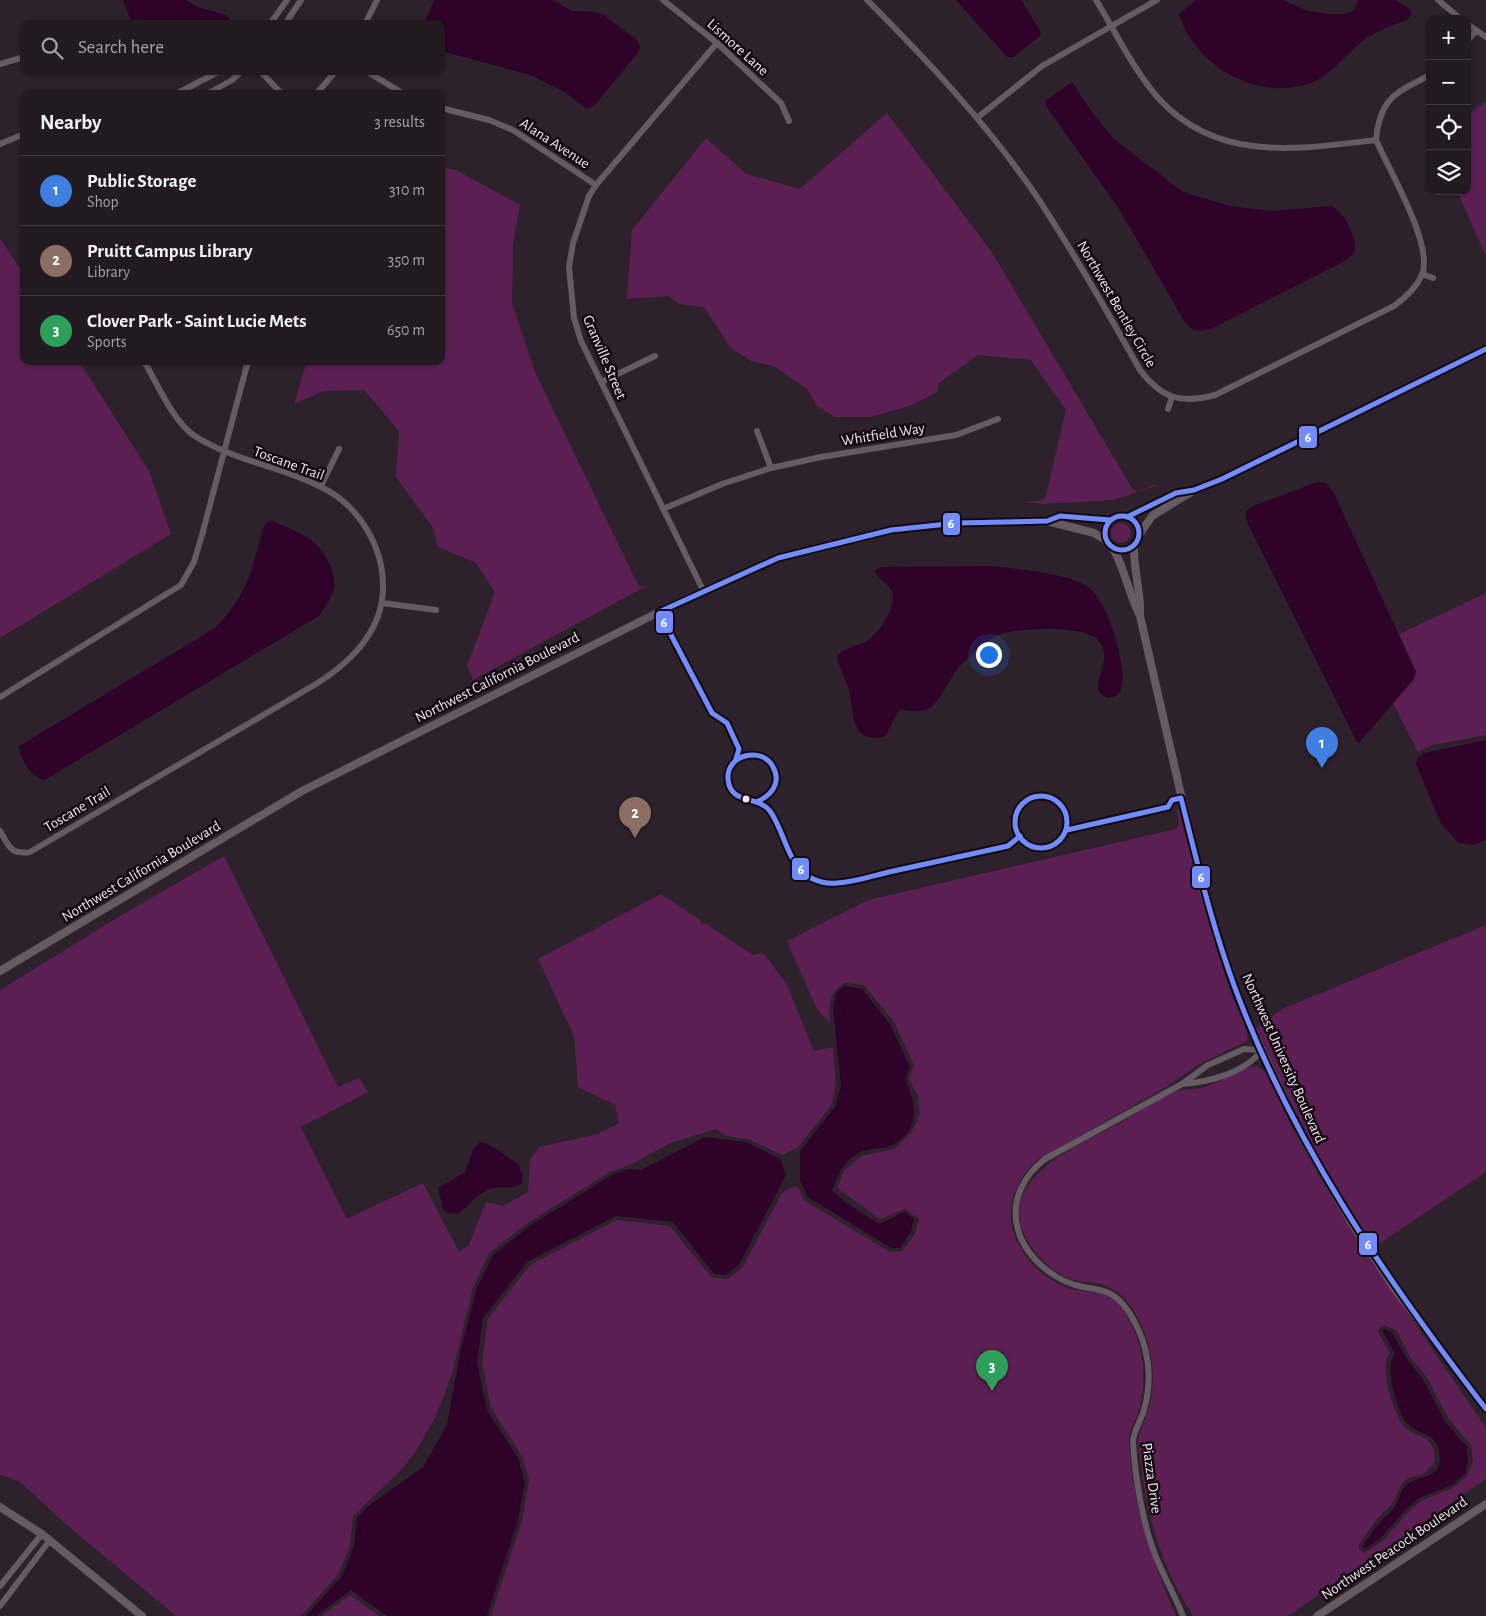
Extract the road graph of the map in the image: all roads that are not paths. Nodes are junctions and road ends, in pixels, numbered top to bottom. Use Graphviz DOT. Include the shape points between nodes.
graph roads {
  1 [pos="287,0"];
  2 [pos="301,0"];
  3 [pos="377,0"];
  4 [pos="662,0"];
  5 [pos="867,0"];
  6 [pos="1096,0"];
  7 [pos="1157,0"];
  8 [pos="1438,0"];
  9 [pos="1456,15"];
  10 [pos="273,20"];
  11 [pos="288,20"];
  12 [pos="367,20"];
  13 [pos="1112,26"];
  14 [pos="1471,27"];
  15 [pos="1476,31"];
  16 [pos="1471,37"];
  17 [pos="1486,37"];
  18 [pos="717,43"];
  19 [pos="20,58"];
  20 [pos="0,64"];
  21 [pos="212,75"];
  22 [pos="236,75"];
  23 [pos="264,75"];
  24 [pos="333,75"];
  25 [pos="373,75"];
  26 [pos="1426,78"];
  27 [pos="184,90"];
  28 [pos="213,90"];
  29 [pos="278,90"];
  30 [pos="319,90"];
  31 [pos="397,90"];
  32 [pos="445,109"];
  33 [pos="976,118"];
  34 [pos="789,121"];
  35 [pos="20,136"];
  36 [pos="1376,140"];
  37 [pos="0,144"];
  38 [pos="596,185"];
  39 [pos="1422,274"];
  40 [pos="1433,278"];
  41 [pos="1486,349"];
  42 [pos="655,356"];
  43 [pos="146,365"];
  44 [pos="247,365"];
  45 [pos="601,382"];
  46 [pos="1172,397"];
  47 [pos="1168,409"];
  48 [pos="998,419"];
  49 [pos="757,431"];
  50 [pos="339,449"];
  51 [pos="223,452"];
  52 [pos="771,468"];
  53 [pos="321,486"];
  54 [pos="1194,490"];
  55 [pos="663,509"];
  56 [pos="1127,516"];
  57 [pos="1110,520"];
  58 [pos="1047,521"];
  59 [pos="1139,536"];
  60 [pos="1106,540"];
  61 [pos="1134,546"];
  62 [pos="1113,548"];
  63 [pos="703,590"];
  64 [pos="382,603"];
  65 [pos="436,610"];
  66 [pos="1140,616"];
  67 [pos="0,697"];
  68 [pos="0,831"];
  69 [pos="0,971"];
  70 [pos="1262,1050"];
  71 [pos="1182,1084"];
  72 [pos="1486,1409"];
  73 [pos="1486,1504"];
  74 [pos="0,1507"];
  75 [pos="42,1534"];
  76 [pos="50,1540"];
  77 [pos="0,1586"];
  78 [pos="0,1606"];
  79 [pos="1183,1614"];
  80 [pos="142,1616"];
  81 [pos="1317,1616"];
  1 -- 10 [label="street"];
  2 -- 11 [label="street"];
  3 -- 12 [label="street"];
  4 -- 18 [label="street, Lismore Lane"];
  5 -- 33 [label="street, Northwest Bentley Circle" via="933,66"];
  6 -- 13 [label="street"];
  7 -- 13 [label="street"];
  8 -- 9 [label="street"];
  13 -- 33 [label="street" via="1042,66"];
  13 -- 36 [label="street" via="1161,101 1210,134 1236,144 1283,150"];
  14 -- 15 [label="street"];
  15 -- 16 [label="street"];
  15 -- 17 [label="street"];
  18 -- 34 [label="street, Lismore Lane" via="781,103"];
  18 -- 38 [label="street, Granville Street"];
  19 -- 20 [label="street"];
  21 -- 27 [label="street"];
  22 -- 28 [label="street"];
  23 -- 29 [label="street"];
  24 -- 30 [label="street"];
  25 -- 31 [label="street"];
  26 -- 36 [label="street" via="1392,96 1378,123"];
  32 -- 38 [label="street, Alana Avenue" via="513,130"];
  33 -- 46 [label="street, Northwest Bentley Circle" via="1032,190 1086,272 1140,370 1149,381"];
  35 -- 37 [label="street"];
  36 -- 39 [label="street" via="1420,235 1424,252"];
  38 -- 45 [label="street, Granville Street" via="580,220 569,267 574,318"];
  39 -- 40 [label="street"];
  39 -- 46 [label="street" via="1394,306 1215,395 1192,400"];
  41 -- 54 [label="street"];
  42 -- 45 [label="street"];
  43 -- 51 [label="street, Toscane Trail" via="177,418 190,433"];
  44 -- 51 [label="street"];
  45 -- 55 [label="street, Granville Street"];
  46 -- 47 [label="street"];
  48 -- 52 [label="street, Whitfield Way" via="956,435"];
  49 -- 52 [label="street"];
  50 -- 53 [label="street"];
  51 -- 53 [label="street, Toscane Trail"];
  51 -- 67 [label="street" via="194,562 180,585"];
  52 -- 55 [label="street, Whitfield Way"];
  53 -- 64 [label="street, Toscane Trail" via="354,511 377,548 382,568"];
  54 -- 56 [label="street" via="1176,493"];
  54 -- 59 [label="street" via="1152,516"];
  55 -- 63 [label="street, Granville Street"];
  56 -- 57 [label="street"];
  56 -- 59 [label="street" via="1137,525"];
  57 -- 58 [label="street, Northwest California Boulevard" via="1060,516"];
  57 -- 60 [label="street" via="1105,528"];
  58 -- 60 [label="street, Northwest California Boulevard" via="1094,533"];
  58 -- 63 [label="street, Northwest California Boulevard" via="957,523 891,530 778,558"];
  59 -- 61 [label="street"];
  60 -- 62 [label="street"];
  61 -- 62 [label="street" via="1124,550"];
  61 -- 66 [label="street, Northwest University Boulevard"];
  62 -- 66 [label="street, Northwest University Boulevard"];
  63 -- 69 [label="street, Northwest California Boulevard" via="302,791"];
  64 -- 65 [label="street"];
  64 -- 68 [label="street, Toscane Trail" via="369,636 356,653 341,668 316,684 30,852 19,854 11,850"];
  66 -- 70 [label="street, Northwest University Boulevard" via="1218,939 1244,1012"];
  70 -- 71 [label="street, Piazza Drive" via="1250,1062 1219,1076"];
  70 -- 71 [label="street, Piazza Drive" via="1244,1049 1202,1068"];
  70 -- 72 [label="street, Northwest University Boulevard" via="1304,1140 1351,1222 1396,1289"];
  71 -- 79 [label="street, Piazza Drive" via="1041,1163 1024,1182 1016,1201 1015,1217 1020,1238 1039,1264 1068,1282 1114,1295 1125,1306 1140,1333 1147,1356 1148,1379 1144,1408 1133,1438 1135,1458 1149,1535 1163,1574"];
  73 -- 81 [label="street, Northwest Peacock Boulevard"];
  74 -- 75 [label="street"];
  75 -- 76 [label="street"];
  75 -- 77 [label="street"];
  76 -- 78 [label="street"];
  76 -- 80 [label="street"];
}
